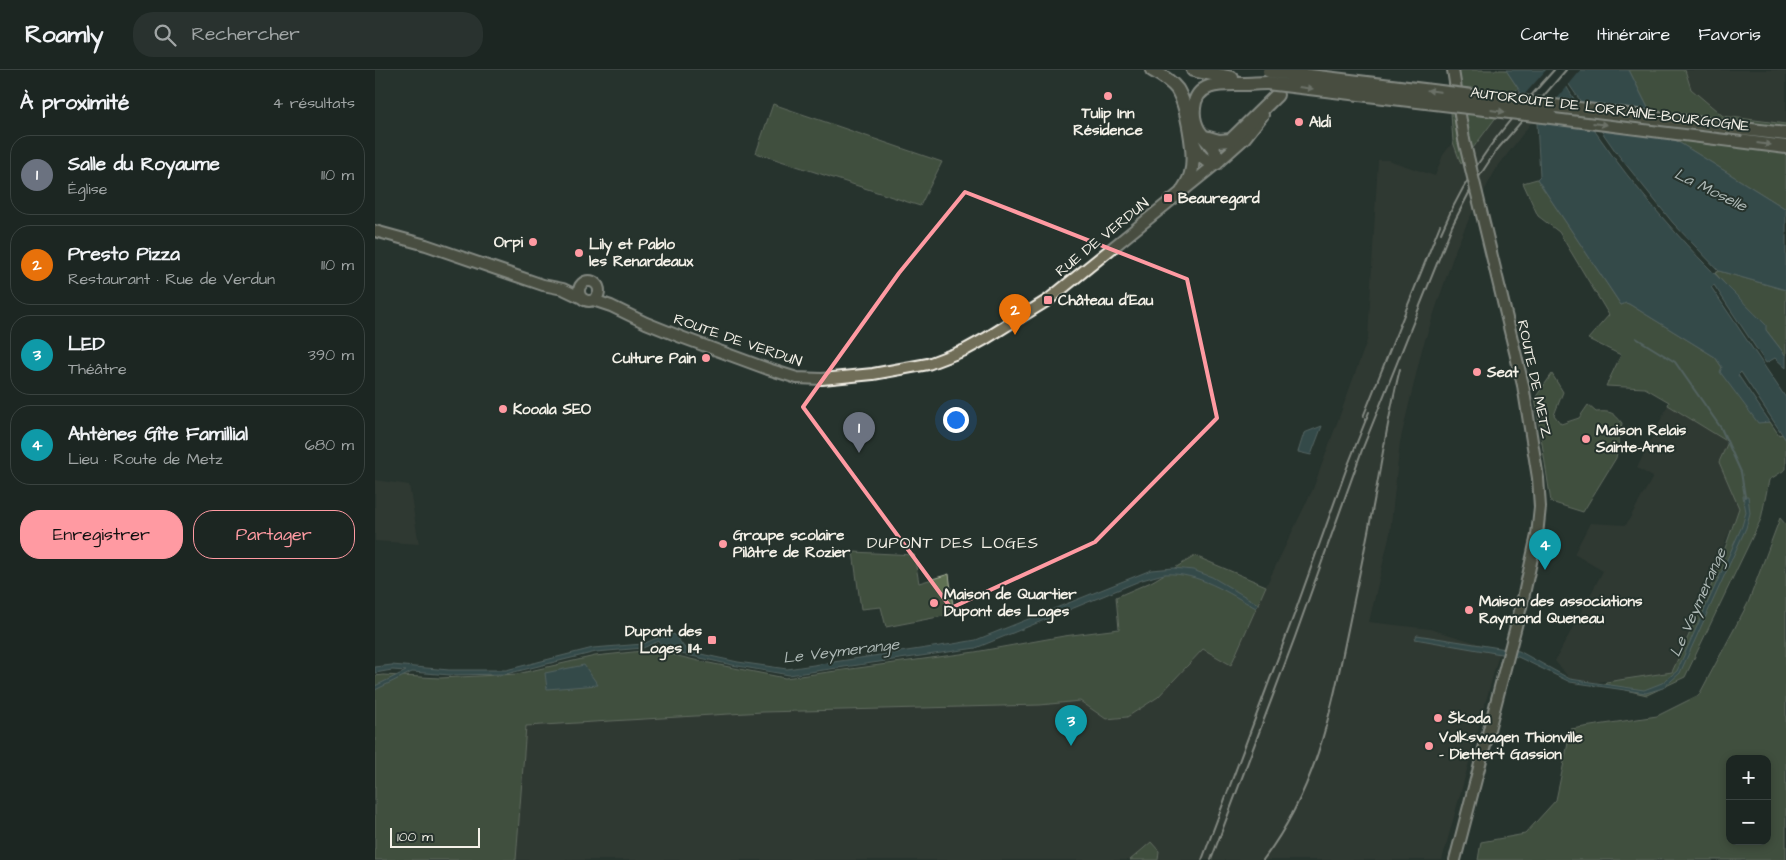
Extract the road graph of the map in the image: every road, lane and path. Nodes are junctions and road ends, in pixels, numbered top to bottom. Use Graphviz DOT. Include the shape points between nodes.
graph roads {
  1 [pos="1152,70"];
  2 [pos="1193,70"];
  3 [pos="1292,70"];
  4 [pos="1313,70"];
  5 [pos="1453,70"];
  6 [pos="1265,75"];
  7 [pos="1329,78"];
  8 [pos="1277,95"];
  9 [pos="1786,134"];
  10 [pos="1742,135"];
  11 [pos="1205,137"];
  12 [pos="1192,140"];
  13 [pos="1786,147"];
  14 [pos="1217,164"];
  15 [pos="1183,190"];
  16 [pos="375,231"];
  17 [pos="581,286"];
  18 [pos="563,289"];
  19 [pos="596,297"];
  20 [pos="581,298"];
  21 [pos="890,372"];
  22 [pos="1455,860"];
  1 -- 12 [label="highway" via="1176,88"];
  2 -- 6 [label="highway, AUTOROUTE DE LORRAINE-BOURGOGNE"];
  3 -- 8 [label="main road, RUE DE VERDUN"];
  4 -- 7 [label="highway"];
  5 -- 22 [label="main road, ROUTE DE METZ, bridge" via="1464,140 1523,385 1537,462 1540,507 1537,535 1499,695"];
  6 -- 7 [label="highway, AUTOROUTE DE LORRAINE-BOURGOGNE, bridge"];
  6 -- 10 [label="highway, AUTOROUTE DE LORRAINE-BOURGOGNE, one-way, bridge"];
  6 -- 11 [label="highway" via="1214,84 1201,93 1194,104 1193,114 1199,131"];
  10 -- 7 [label="highway, AUTOROUTE DE LORRAINE-BOURGOGNE, one-way, bridge"];
  8 -- 11 [label="highway" via="1231,140"];
  8 -- 14 [label="main road, RUE DE VERDUN" via="1245,138"];
  9 -- 10 [label="highway, AUTOROUTE DE LORRAINE-BOURGOGNE"];
  10 -- 13 [label="highway, AUTOROUTE DE LORRAINE-BOURGOGNE, one-way"];
  11 -- 14 [label="highway" via="1217,154"];
  12 -- 14 [label="highway" via="1205,161"];
  12 -- 15 [label="highway" via="1191,174"];
  14 -- 15 [label="main road, RUE DE VERDUN"];
  15 -- 21 [label="main road, RUE DE VERDUN" via="1048,300 965,350 928,364"];
  16 -- 18 [label="main road"];
  17 -- 18 [label="main road"];
  17 -- 19 [label="main road" via="593,283 598,287"];
  17 -- 20 [label="main road"];
  18 -- 20 [label="main road"];
  19 -- 20 [label="main road" via="588,301"];
  19 -- 21 [label="main road, ROUTE DE VERDUN" via="672,333 797,378 822,379"];
}
